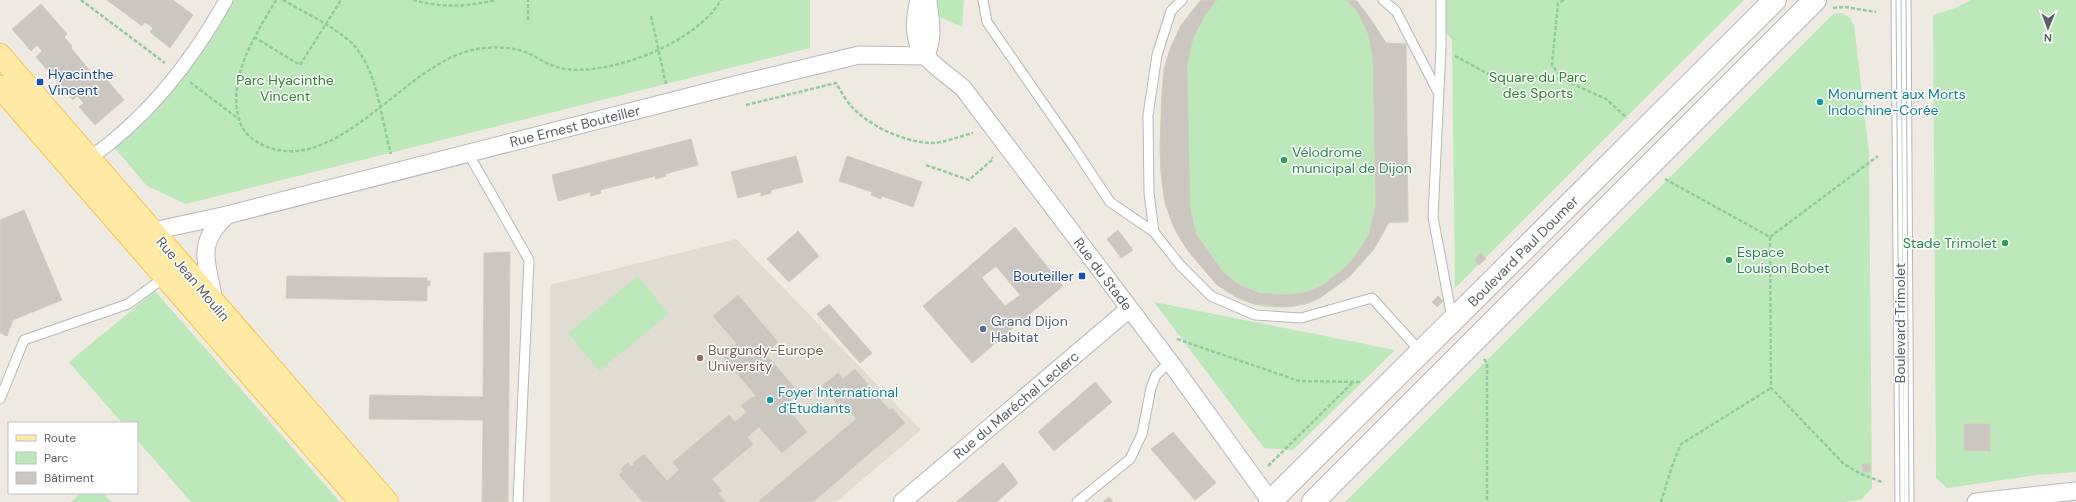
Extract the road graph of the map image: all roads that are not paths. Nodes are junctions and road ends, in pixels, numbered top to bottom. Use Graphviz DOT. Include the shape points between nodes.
graph roads {
  1 [pos="226,0"];
  2 [pos="919,0"];
  3 [pos="928,0"];
  4 [pos="983,0"];
  5 [pos="1182,0"];
  6 [pos="1383,0"];
  7 [pos="1441,0"];
  8 [pos="1775,0"];
  9 [pos="1815,0"];
  10 [pos="1896,0"];
  11 [pos="1906,0"];
  12 [pos="0,55"];
  13 [pos="925,56"];
  14 [pos="0,87"];
  15 [pos="1438,93"];
  16 [pos="468,153"];
  17 [pos="90,158"];
  18 [pos="227,215"];
  19 [pos="153,231"];
  20 [pos="1154,232"];
  21 [pos="165,277"];
  22 [pos="214,304"];
  23 [pos="1129,308"];
  24 [pos="1453,321"];
  25 [pos="1421,352"];
  26 [pos="1170,362"];
  27 [pos="0,399"];
  28 [pos="2076,491"];
  29 [pos="361,502"];
  30 [pos="387,502"];
  31 [pos="518,502"];
  32 [pos="902,502"];
  33 [pos="1077,502"];
  34 [pos="1270,502"];
  35 [pos="1313,502"];
  36 [pos="1900,502"];
  37 [pos="1909,502"];
  38 [pos="1976,502"];
  1 -- 17 [label="street" via="162,93 110,144"];
  2 -- 13 [label="street, Rue du Stade" via="914,27 918,46"];
  3 -- 13 [label="street" via="932,30 930,47"];
  4 -- 20 [label="lane" via="987,22 1110,202"];
  5 -- 20 [label="lane" via="1171,11 1157,55 1148,115 1149,193"];
  6 -- 15 [label="lane" via="1396,11"];
  7 -- 15 [label="lane"];
  8 -- 24 [label="main road, Boulevard Paul Doumer"];
  9 -- 35 [label="main road, Boulevard Paul Doumer"];
  10 -- 36 [label="lane, Boulevard Trimolet"];
  11 -- 37 [label="lane, Boulevard Trimolet"];
  12 -- 17 [label="main road, Rue Jean Moulin"];
  13 -- 16 [label="street, Rue Ernest Bouteiller" via="859,55"];
  13 -- 23 [label="street, Rue du Stade" via="963,88"];
  14 -- 21 [label="main road, Rue Jean Moulin"];
  15 -- 24 [label="lane" via="1433,217"];
  16 -- 18 [label="street, Rue Ernest Bouteiller"];
  16 -- 31 [label="lane" via="529,260"];
  17 -- 19 [label="main road, Rue Jean Moulin"];
  18 -- 19 [label="street, Rue Ernest Bouteiller"];
  18 -- 22 [label="street" via="212,231 205,254"];
  19 -- 22 [label="main road, Rue Jean Moulin"];
  20 -- 25 [label="lane" via="1180,265 1211,296 1255,315 1301,318 1372,298"];
  21 -- 27 [label="lane" via="128,304 24,340"];
  21 -- 29 [label="main road, Rue Jean Moulin"];
  22 -- 30 [label="main road, Rue Jean Moulin"];
  23 -- 26 [label="street, Rue du Stade"];
  23 -- 32 [label="street, Rue du Maréchal Leclerc"];
  24 -- 25 [label="main road, Boulevard Paul Doumer"];
  25 -- 34 [label="main road, Boulevard Paul Doumer"];
  26 -- 33 [label="lane" via="1156,375 1142,434 1130,459"];
  26 -- 34 [label="street, Rue du Stade"];
  28 -- 38 [label="street"];
}
